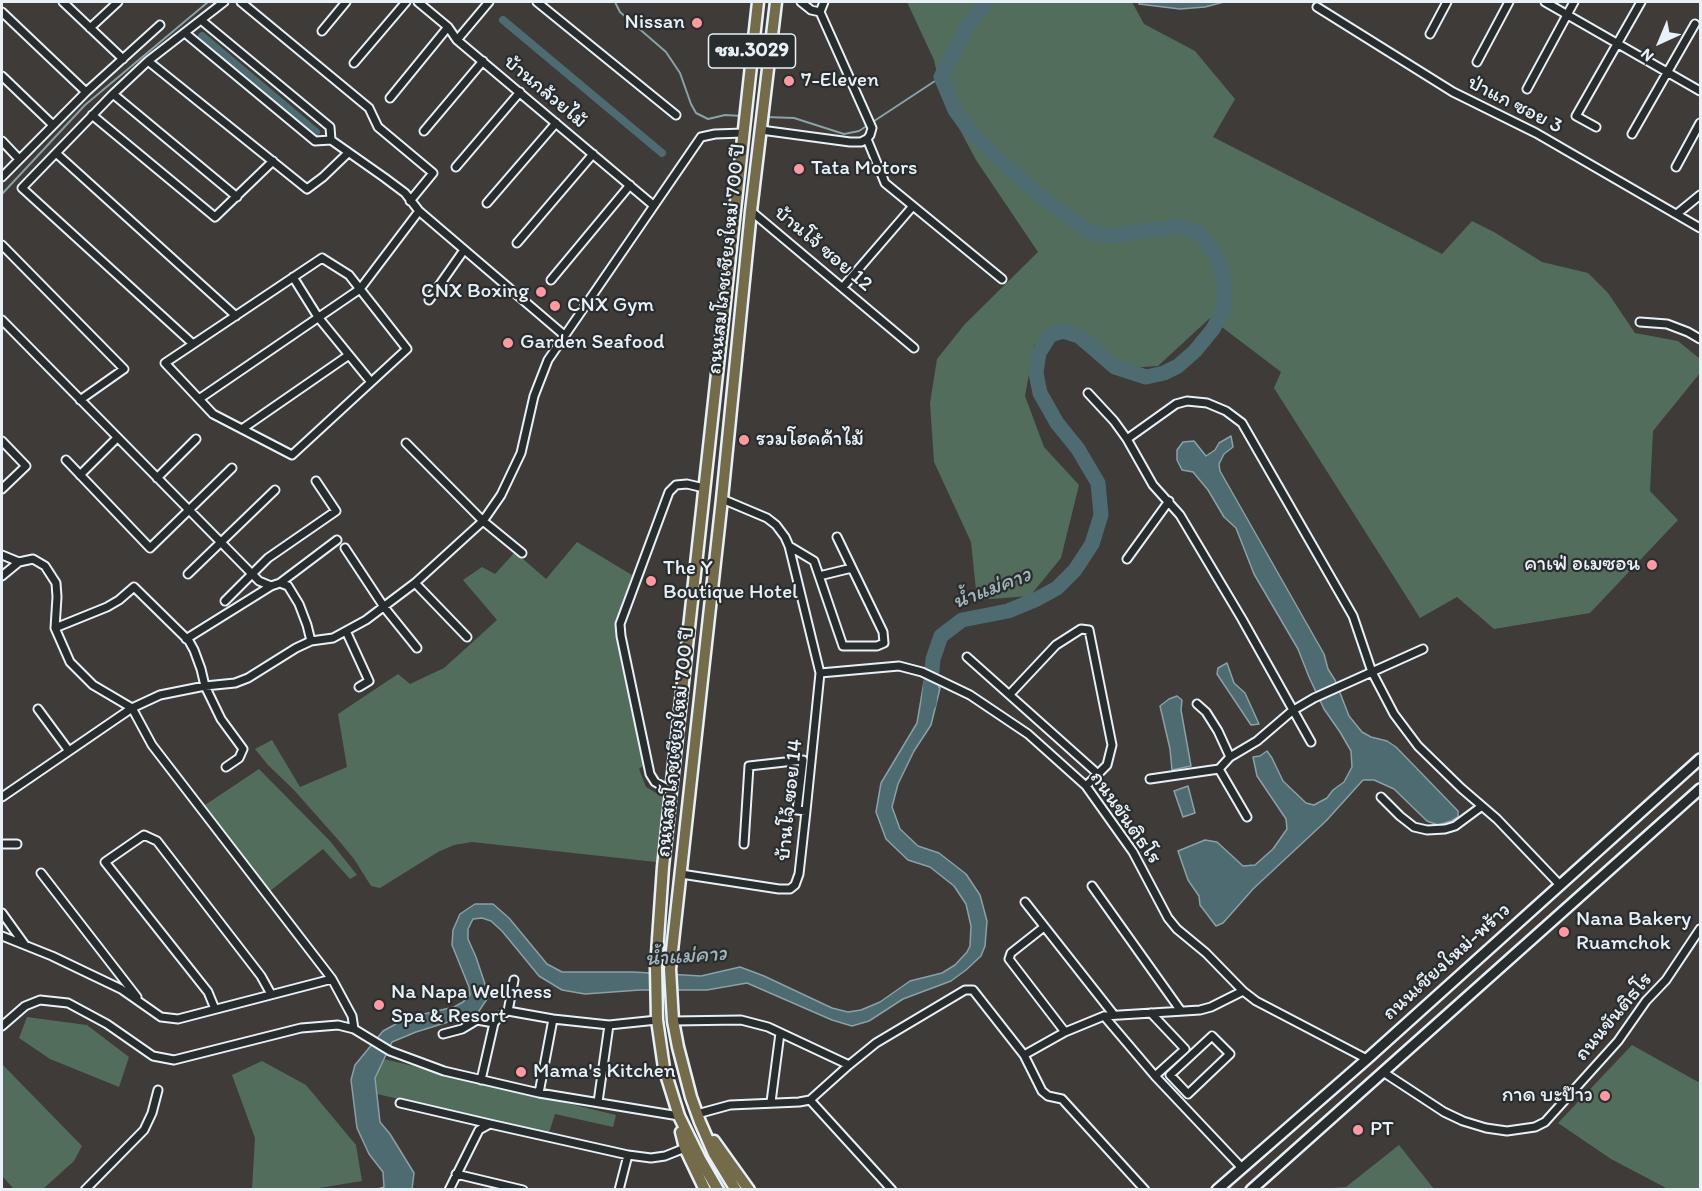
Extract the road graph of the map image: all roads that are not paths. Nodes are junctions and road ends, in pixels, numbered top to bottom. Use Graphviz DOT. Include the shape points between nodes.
graph roads {
  1 [pos="63,2"];
  2 [pos="118,2"];
  3 [pos="224,2"];
  4 [pos="241,2"];
  5 [pos="346,2"];
  6 [pos="406,2"];
  7 [pos="418,2"];
  8 [pos="489,2"];
  9 [pos="537,2"];
  10 [pos="758,2"];
  11 [pos="776,2"];
  12 [pos="801,2"];
  13 [pos="824,2"];
  14 [pos="1447,2"];
  15 [pos="1509,2"];
  16 [pos="1545,2"];
  17 [pos="1574,2"];
  18 [pos="1641,2"];
  19 [pos="1317,7"];
  20 [pos="2,12"];
  21 [pos="820,12"];
  22 [pos="1567,14"];
  23 [pos="201,20"];
  24 [pos="1695,24"];
  25 [pos="160,25"];
  26 [pos="448,27"];
  27 [pos="90,28"];
  28 [pos="322,31"];
  29 [pos="185,33"];
  30 [pos="1430,34"];
  31 [pos="457,40"];
  32 [pos="1617,44"];
  33 [pos="123,59"];
  34 [pos="148,61"];
  35 [pos="483,61"];
  36 [pos="1477,62"];
  37 [pos="354,63"];
  38 [pos="1667,73"];
  39 [pos="2,76"];
  40 [pos="1527,89"];
  41 [pos="1701,91"];
  42 [pos="86,92"];
  43 [pos="520,92"];
  44 [pos="113,94"];
  45 [pos="390,98"];
  46 [pos="92,115"];
  47 [pos="676,115"];
  48 [pos="556,123"];
  49 [pos="1701,123"];
  50 [pos="53,125"];
  51 [pos="761,127"];
  52 [pos="1596,127"];
  53 [pos="424,131"];
  54 [pos="743,133"];
  55 [pos="1632,134"];
  56 [pos="867,139"];
  57 [pos="331,140"];
  58 [pos="2,141"];
  59 [pos="56,153"];
  60 [pos="348,153"];
  61 [pos="593,154"];
  62 [pos="20,159"];
  63 [pos="273,161"];
  64 [pos="456,167"];
  65 [pos="1676,167"];
  66 [pos="2,177"];
  67 [pos="630,185"];
  68 [pos="1701,195"];
  69 [pos="237,197"];
  70 [pos="410,201"];
  71 [pos="487,203"];
  72 [pos="653,205"];
  73 [pos="913,206"];
  74 [pos="419,211"];
  75 [pos="751,211"];
  76 [pos="1678,213"];
  77 [pos="1701,228"];
  78 [pos="518,243"];
  79 [pos="2,245"];
  80 [pos="464,250"];
  81 [pos="293,277"];
  82 [pos="551,279"];
  83 [pos="1002,279"];
  84 [pos="843,287"];
  85 [pos="360,289"];
  86 [pos="429,300"];
  87 [pos="236,316"];
  88 [pos="318,317"];
  89 [pos="2,320"];
  90 [pos="1640,322"];
  91 [pos="564,335"];
  92 [pos="1701,339"];
  93 [pos="193,344"];
  94 [pos="914,348"];
  95 [pos="349,355"];
  96 [pos="371,382"];
  97 [pos="1088,393"];
  98 [pos="199,399"];
  99 [pos="80,400"];
  100 [pos="242,429"];
  101 [pos="117,438"];
  102 [pos="196,439"];
  103 [pos="1127,439"];
  104 [pos="2,441"];
  105 [pos="406,443"];
  106 [pos="66,460"];
  107 [pos="232,468"];
  108 [pos="80,475"];
  109 [pos="157,478"];
  110 [pos="316,481"];
  111 [pos="704,488"];
  112 [pos="2,489"];
  113 [pos="275,490"];
  114 [pos="722,499"];
  115 [pos="1169,501"];
  116 [pos="189,510"];
  117 [pos="483,521"];
  118 [pos="837,537"];
  119 [pos="337,540"];
  120 [pos="221,542"];
  121 [pos="789,546"];
  122 [pos="345,548"];
  123 [pos="522,553"];
  124 [pos="2,555"];
  125 [pos="1127,559"];
  126 [pos="19,562"];
  127 [pos="852,568"];
  128 [pos="188,574"];
  129 [pos="253,574"];
  130 [pos="2,576"];
  131 [pos="819,576"];
  132 [pos="280,583"];
  133 [pos="415,583"];
  134 [pos="271,586"];
  135 [pos="225,601"];
  136 [pos="384,607"];
  137 [pos="55,628"];
  138 [pos="346,631"];
  139 [pos="467,637"];
  140 [pos="186,639"];
  141 [pos="311,641"];
  142 [pos="417,648"];
  143 [pos="1423,650"];
  144 [pos="967,657"];
  145 [pos="1372,672"];
  146 [pos="820,673"];
  147 [pos="205,686"];
  148 [pos="359,687"];
  149 [pos="1010,694"];
  150 [pos="1197,704"];
  151 [pos="132,708"];
  152 [pos="38,709"];
  153 [pos="1292,711"];
  154 [pos="1311,742"];
  155 [pos="69,751"];
  156 [pos="1230,757"];
  157 [pos="1701,759"];
  158 [pos="226,767"];
  159 [pos="1219,769"];
  160 [pos="1098,774"];
  161 [pos="1150,779"];
  162 [pos="1086,786"];
  163 [pos="1701,789"];
  164 [pos="671,791"];
  165 [pos="2,797"];
  166 [pos="1381,797"];
  167 [pos="1482,806"];
  168 [pos="806,811"];
  169 [pos="1247,817"];
  170 [pos="2,844"];
  171 [pos="17,844"];
  172 [pos="744,844"];
  173 [pos="41,873"];
  174 [pos="681,874"];
  175 [pos="1560,885"];
  176 [pos="1092,886"];
  177 [pos="1025,902"];
  178 [pos="2,914"];
  179 [pos="1044,927"];
  180 [pos="1701,929"];
  181 [pos="2,936"];
  182 [pos="26,945"];
  183 [pos="332,980"];
  184 [pos="514,980"];
  185 [pos="1243,992"];
  186 [pos="271,994"];
  187 [pos="144,1006"];
  188 [pos="215,1009"];
  189 [pos="508,1011"];
  190 [pos="1181,1011"];
  191 [pos="1151,1012"];
  192 [pos="1114,1015"];
  193 [pos="1104,1016"];
  194 [pos="553,1019"];
  195 [pos="657,1020"];
  196 [pos="674,1021"];
  197 [pos="494,1023"];
  198 [pos="609,1025"];
  199 [pos="2,1026"];
  200 [pos="357,1031"];
  201 [pos="1065,1032"];
  202 [pos="780,1033"];
  203 [pos="442,1034"];
  204 [pos="1024,1055"];
  205 [pos="1367,1059"];
  206 [pos="849,1065"];
  207 [pos="1383,1072"];
  208 [pos="1155,1076"];
  209 [pos="481,1080"];
  210 [pos="158,1090"];
  211 [pos="539,1093"];
  212 [pos="1188,1094"];
  213 [pos="810,1100"];
  214 [pos="400,1102"];
  215 [pos="597,1102"];
  216 [pos="771,1102"];
  217 [pos="1180,1102"];
  218 [pos="680,1116"];
  219 [pos="698,1118"];
  220 [pos="490,1124"];
  221 [pos="685,1148"];
  222 [pos="628,1155"];
  223 [pos="1242,1168"];
  224 [pos="456,1174"];
  225 [pos="86,1190"];
  226 [pos="449,1190"];
  227 [pos="523,1190"];
  228 [pos="619,1190"];
  229 [pos="705,1190"];
  230 [pos="718,1190"];
  231 [pos="736,1190"];
  232 [pos="748,1190"];
  233 [pos="892,1190"];
  234 [pos="1145,1190"];
  235 [pos="1217,1190"];
  236 [pos="1251,1190"];
  1 -- 27 [label="street"];
  2 -- 27 [label="street"];
  3 -- 23 [label="street"];
  4 -- 70 [label="street" via="369,108 378,127 433,174"];
  5 -- 28 [label="street"];
  6 -- 37 [label="street"];
  7 -- 26 [label="street, บ้านกล้วยไม้"];
  8 -- 31 [label="street"];
  9 -- 47 [label="street"];
  10 -- 54 [label="main road, ถนนสมโภชเชียงใหม่ 700 ปี / ชม.3029"];
  11 -- 51 [label="main road, ถนนสมโภชเชียงใหม่ 700 ปี / ชม.3029"];
  12 -- 21 [label="street"];
  13 -- 21 [label="street"];
  14 -- 30 [label="street"];
  15 -- 36 [label="street"];
  16 -- 22 [label="street"];
  17 -- 22 [label="street"];
  18 -- 32 [label="street"];
  19 -- 76 [label="street, ป่าแก ซอย 3" via="1453,92 1536,133"];
  20 -- 42 [label="street"];
  21 -- 56 [label="street" via="872,128"];
  22 -- 32 [label="street"];
  22 -- 40 [label="street"];
  23 -- 29 [label="street"];
  23 -- 57 [label="street" via="330,127"];
  24 -- 38 [label="street"];
  25 -- 33 [label="street"];
  26 -- 31 [label="street, บ้านกล้วยไม้"];
  26 -- 45 [label="street"];
  27 -- 33 [label="street"];
  29 -- 34 [label="street"];
  29 -- 57 [label="street" via="315,141"];
  31 -- 35 [label="street, บ้านกล้วยไม้"];
  32 -- 38 [label="street"];
  32 -- 52 [label="street" via="1576,116"];
  33 -- 42 [label="street"];
  34 -- 44 [label="street"];
  34 -- 63 [label="street"];
  35 -- 43 [label="street, บ้านกล้วยไม้"];
  35 -- 53 [label="street"];
  38 -- 41 [label="street"];
  38 -- 55 [label="street"];
  39 -- 50 [label="street"];
  42 -- 50 [label="street"];
  43 -- 48 [label="street, บ้านกล้วยไม้"];
  43 -- 64 [label="street"];
  44 -- 46 [label="street"];
  44 -- 69 [label="street"];
  46 -- 59 [label="street"];
  46 -- 69 [label="street" via="215,217"];
  48 -- 61 [label="street, บ้านกล้วยไม้"];
  48 -- 71 [label="street"];
  49 -- 65 [label="street"];
  50 -- 62 [label="street"];
  51 -- 56 [label="street" via="850,142"];
  51 -- 75 [label="main road, ถนนสมโภชเชียงใหม่ 700 ปี / ชม.3029"];
  54 -- 72 [label="street" via="701,136"];
  54 -- 111 [label="main road, ถนนสมโภชเชียงใหม่ 700 ปี / ชม.3029"];
  56 -- 73 [label="street" via="885,183"];
  57 -- 60 [label="street"];
  58 -- 62 [label="street"];
  59 -- 87 [label="street"];
  59 -- 93 [label="street" via="22,188"];
  60 -- 63 [label="street" via="307,189"];
  60 -- 70 [label="street" via="405,193"];
  61 -- 67 [label="street, บ้านกล้วยไม้"];
  61 -- 78 [label="street"];
  62 -- 66 [label="street"];
  63 -- 69 [label="street"];
  67 -- 72 [label="street, บ้านกล้วยไม้"];
  67 -- 82 [label="street"];
  68 -- 76 [label="street"];
  70 -- 74 [label="street"];
  72 -- 91 [label="street"];
  73 -- 83 [label="street"];
  73 -- 84 [label="street"];
  74 -- 80 [label="street"];
  74 -- 85 [label="street"];
  75 -- 84 [label="street, บ้านโจ้ ซอย 12"];
  75 -- 114 [label="main road, ถนนสมโภชเชียงใหม่ 700 ปี / ชม.3029"];
  76 -- 77 [label="street, ป่าแก ซอย 3"];
  79 -- 99 [label="street" via="124,369"];
  80 -- 86 [label="street"];
  80 -- 91 [label="street"];
  81 -- 85 [label="street" via="322,258 350,275"];
  81 -- 87 [label="street"];
  81 -- 88 [label="street"];
  84 -- 94 [label="street, บ้านโจ้ ซอย 12"];
  85 -- 88 [label="street"];
  85 -- 96 [label="street" via="407,349"];
  87 -- 93 [label="street"];
  88 -- 95 [label="street"];
  88 -- 98 [label="street"];
  89 -- 99 [label="street"];
  90 -- 92 [label="street" via="1667,324"];
  91 -- 117 [label="street" via="548,360 534,396 520,453 501,495"];
  93 -- 98 [label="street" via="165,363"];
  95 -- 96 [label="street"];
  95 -- 100 [label="street"];
  96 -- 100 [label="street" via="292,455"];
  97 -- 103 [label="street"];
  98 -- 100 [label="street" via="213,414"];
  99 -- 101 [label="street"];
  101 -- 108 [label="street"];
  101 -- 109 [label="street"];
  102 -- 109 [label="street"];
  103 -- 115 [label="street" via="1153,485"];
  103 -- 145 [label="street" via="1176,404 1187,402 1207,403 1242,423 1353,616"];
  104 -- 112 [label="street" via="26,466"];
  105 -- 117 [label="street"];
  106 -- 108 [label="street"];
  107 -- 116 [label="street"];
  108 -- 116 [label="street" via="150,548"];
  109 -- 116 [label="street"];
  110 -- 129 [label="street" via="336,510 268,558"];
  111 -- 164 [label="main road, ถนนสมโภชเชียงใหม่ 700 ปี / ชม.3029"];
  111 -- 164 [label="street" via="676,485 669,492 620,624 650,774 655,782"];
  113 -- 120 [label="street"];
  114 -- 121 [label="street" via="776,525"];
  114 -- 174 [label="main road, ถนนสมโภชเชียงใหม่ 700 ปี / ชม.3029"];
  115 -- 125 [label="street"];
  115 -- 153 [label="street"];
  116 -- 120 [label="street"];
  117 -- 123 [label="street"];
  117 -- 133 [label="street"];
  118 -- 127 [label="street"];
  119 -- 132 [label="street"];
  120 -- 128 [label="street"];
  120 -- 129 [label="street"];
  121 -- 131 [label="street" via="814,561"];
  121 -- 146 [label="street, บ้านโจ้ ซอย 14"];
  122 -- 136 [label="street"];
  124 -- 126 [label="street"];
  126 -- 130 [label="street"];
  126 -- 137 [label="street" via="33,559 45,566 56,583"];
  127 -- 131 [label="street"];
  127 -- 131 [label="street" via="883,632 884,644 843,646"];
  129 -- 134 [label="street"];
  129 -- 135 [label="street"];
  132 -- 134 [label="street"];
  132 -- 141 [label="street" via="288,586 300,604"];
  133 -- 136 [label="street"];
  133 -- 139 [label="street"];
  134 -- 140 [label="street"];
  136 -- 138 [label="street"];
  136 -- 142 [label="street"];
  137 -- 140 [label="street" via="107,608 135,587"];
  137 -- 151 [label="street" via="70,662 81,675"];
  138 -- 141 [label="street" via="333,638"];
  138 -- 148 [label="street" via="369,681"];
  140 -- 147 [label="street" via="194,650"];
  141 -- 147 [label="street" via="248,678"];
  143 -- 145 [label="street"];
  144 -- 149 [label="street"];
  145 -- 153 [label="street"];
  145 -- 167 [label="street" via="1394,714 1418,746"];
  146 -- 162 [label="street, ถนนขันติธโร" via="899,666 922,672 969,695 1028,734"];
  146 -- 168 [label="street, บ้านโจ้ ซอย 14"];
  147 -- 151 [label="street" via="160,694"];
  147 -- 158 [label="street" via="221,719 243,749 239,758"];
  149 -- 160 [label="street"];
  149 -- 160 [label="street" via="1056,645 1081,629 1089,630 1112,745 1107,765"];
  150 -- 156 [label="street" via="1218,731"];
  151 -- 155 [label="street"];
  151 -- 183 [label="street" via="152,745"];
  152 -- 155 [label="street"];
  153 -- 154 [label="street"];
  153 -- 156 [label="street" via="1257,741"];
  155 -- 165 [label="street"];
  156 -- 159 [label="street"];
  157 -- 175 [label="main road, ถนนเชียงใหม่-พร้าว"];
  159 -- 161 [label="street"];
  159 -- 169 [label="street"];
  160 -- 162 [label="street"];
  162 -- 185 [label="street, ถนนขันติธโร" via="1133,852 1168,918"];
  163 -- 207 [label="main road, ถนนเชียงใหม่-พร้าว"];
  164 -- 195 [label="main road, ถนนสมโภชเชียงใหม่ 700 ปี / ชม.3029" via="656,968"];
  166 -- 167 [label="street" via="1414,827 1427,830 1455,826"];
  167 -- 175 [label="street"];
  168 -- 172 [label="street" via="797,810 803,760 749,766"];
  168 -- 174 [label="street, บ้านโจ้ ซอย 14" via="799,874 790,888"];
  170 -- 171 [label="street"];
  173 -- 187 [label="street"];
  174 -- 196 [label="main road, ถนนสมโภชเชียงใหม่ 700 ปี / ชม.3029" via="670,969"];
  175 -- 205 [label="main road, ถนนเชียงใหม่-พร้าว"];
  176 -- 190 [label="street"];
  177 -- 179 [label="street"];
  178 -- 182 [label="street"];
  179 -- 192 [label="street"];
  179 -- 201 [label="street" via="1011,953 1009,959"];
  180 -- 207 [label="street, ถนนขันติธโร" via="1618,1041 1545,1122 1535,1127 1507,1131 1463,1121"];
  181 -- 182 [label="street"];
  182 -- 187 [label="street" via="122,989"];
  183 -- 186 [label="street"];
  183 -- 200 [label="street"];
  184 -- 189 [label="street"];
  185 -- 190 [label="street" via="1211,1007"];
  185 -- 205 [label="street, ถนนขันติธโร"];
  186 -- 188 [label="street"];
  186 -- 188 [label="street" via="157,841 144,835 105,862 208,992"];
  187 -- 188 [label="street" via="161,1017 178,1019"];
  189 -- 194 [label="street"];
  189 -- 197 [label="street"];
  190 -- 191 [label="street"];
  191 -- 192 [label="street"];
  191 -- 208 [label="street" via="1185,1049"];
  192 -- 193 [label="street"];
  193 -- 201 [label="street"];
  193 -- 208 [label="street"];
  194 -- 198 [label="street"];
  194 -- 211 [label="street"];
  195 -- 198 [label="street"];
  195 -- 218 [label="main road, ถนนสมโภชเชียงใหม่ 700 ปี / ชม.3029" via="664,1068"];
  196 -- 202 [label="street" via="741,1020"];
  196 -- 219 [label="main road, ถนนสมโภชเชียงใหม่ 700 ปี / ชม.3029"];
  197 -- 203 [label="street" via="477,1020"];
  197 -- 209 [label="street"];
  198 -- 215 [label="street"];
  199 -- 200 [label="street" via="25,1006 40,1000 68,1003 153,1056 174,1060 301,1028 338,1025"];
  200 -- 209 [label="street" via="390,1051"];
  201 -- 204 [label="street"];
  202 -- 206 [label="street"];
  202 -- 216 [label="street"];
  204 -- 206 [label="street" via="973,990 965,990 876,1043"];
  204 -- 234 [label="street" via="1042,1091 1062,1099"];
  205 -- 207 [label="main road"];
  205 -- 223 [label="main road, ถนนเชียงใหม่-พร้าว"];
  206 -- 213 [label="street"];
  207 -- 236 [label="main road, ถนนเชียงใหม่-พร้าว"];
  208 -- 217 [label="street"];
  209 -- 211 [label="street"];
  210 -- 225 [label="street" via="144,1130"];
  211 -- 215 [label="street"];
  212 -- 212 [label="street" via="1170,1075 1212,1036 1230,1054"];
  212 -- 217 [label="street"];
  213 -- 216 [label="street"];
  213 -- 233 [label="street"];
  214 -- 220 [label="street"];
  215 -- 218 [label="street"];
  216 -- 219 [label="street" via="730,1105"];
  217 -- 223 [label="street"];
  218 -- 221 [label="main road"];
  218 -- 230 [label="main road, ถนนสมโภชเชียงใหม่ 700 ปี / ชม.3029"];
  219 -- 231 [label="main road, ถนนสมโภชเชียงใหม่ 700 ปี / ชม.3029"];
  219 -- 232 [label="main road"];
  220 -- 222 [label="street"];
  220 -- 224 [label="street" via="479,1130"];
  221 -- 222 [label="street" via="651,1158"];
  221 -- 229 [label="main road"];
  222 -- 228 [label="street"];
  223 -- 235 [label="main road, ถนนเชียงใหม่-พร้าว"];
  224 -- 226 [label="street"];
  224 -- 227 [label="street"];
}
